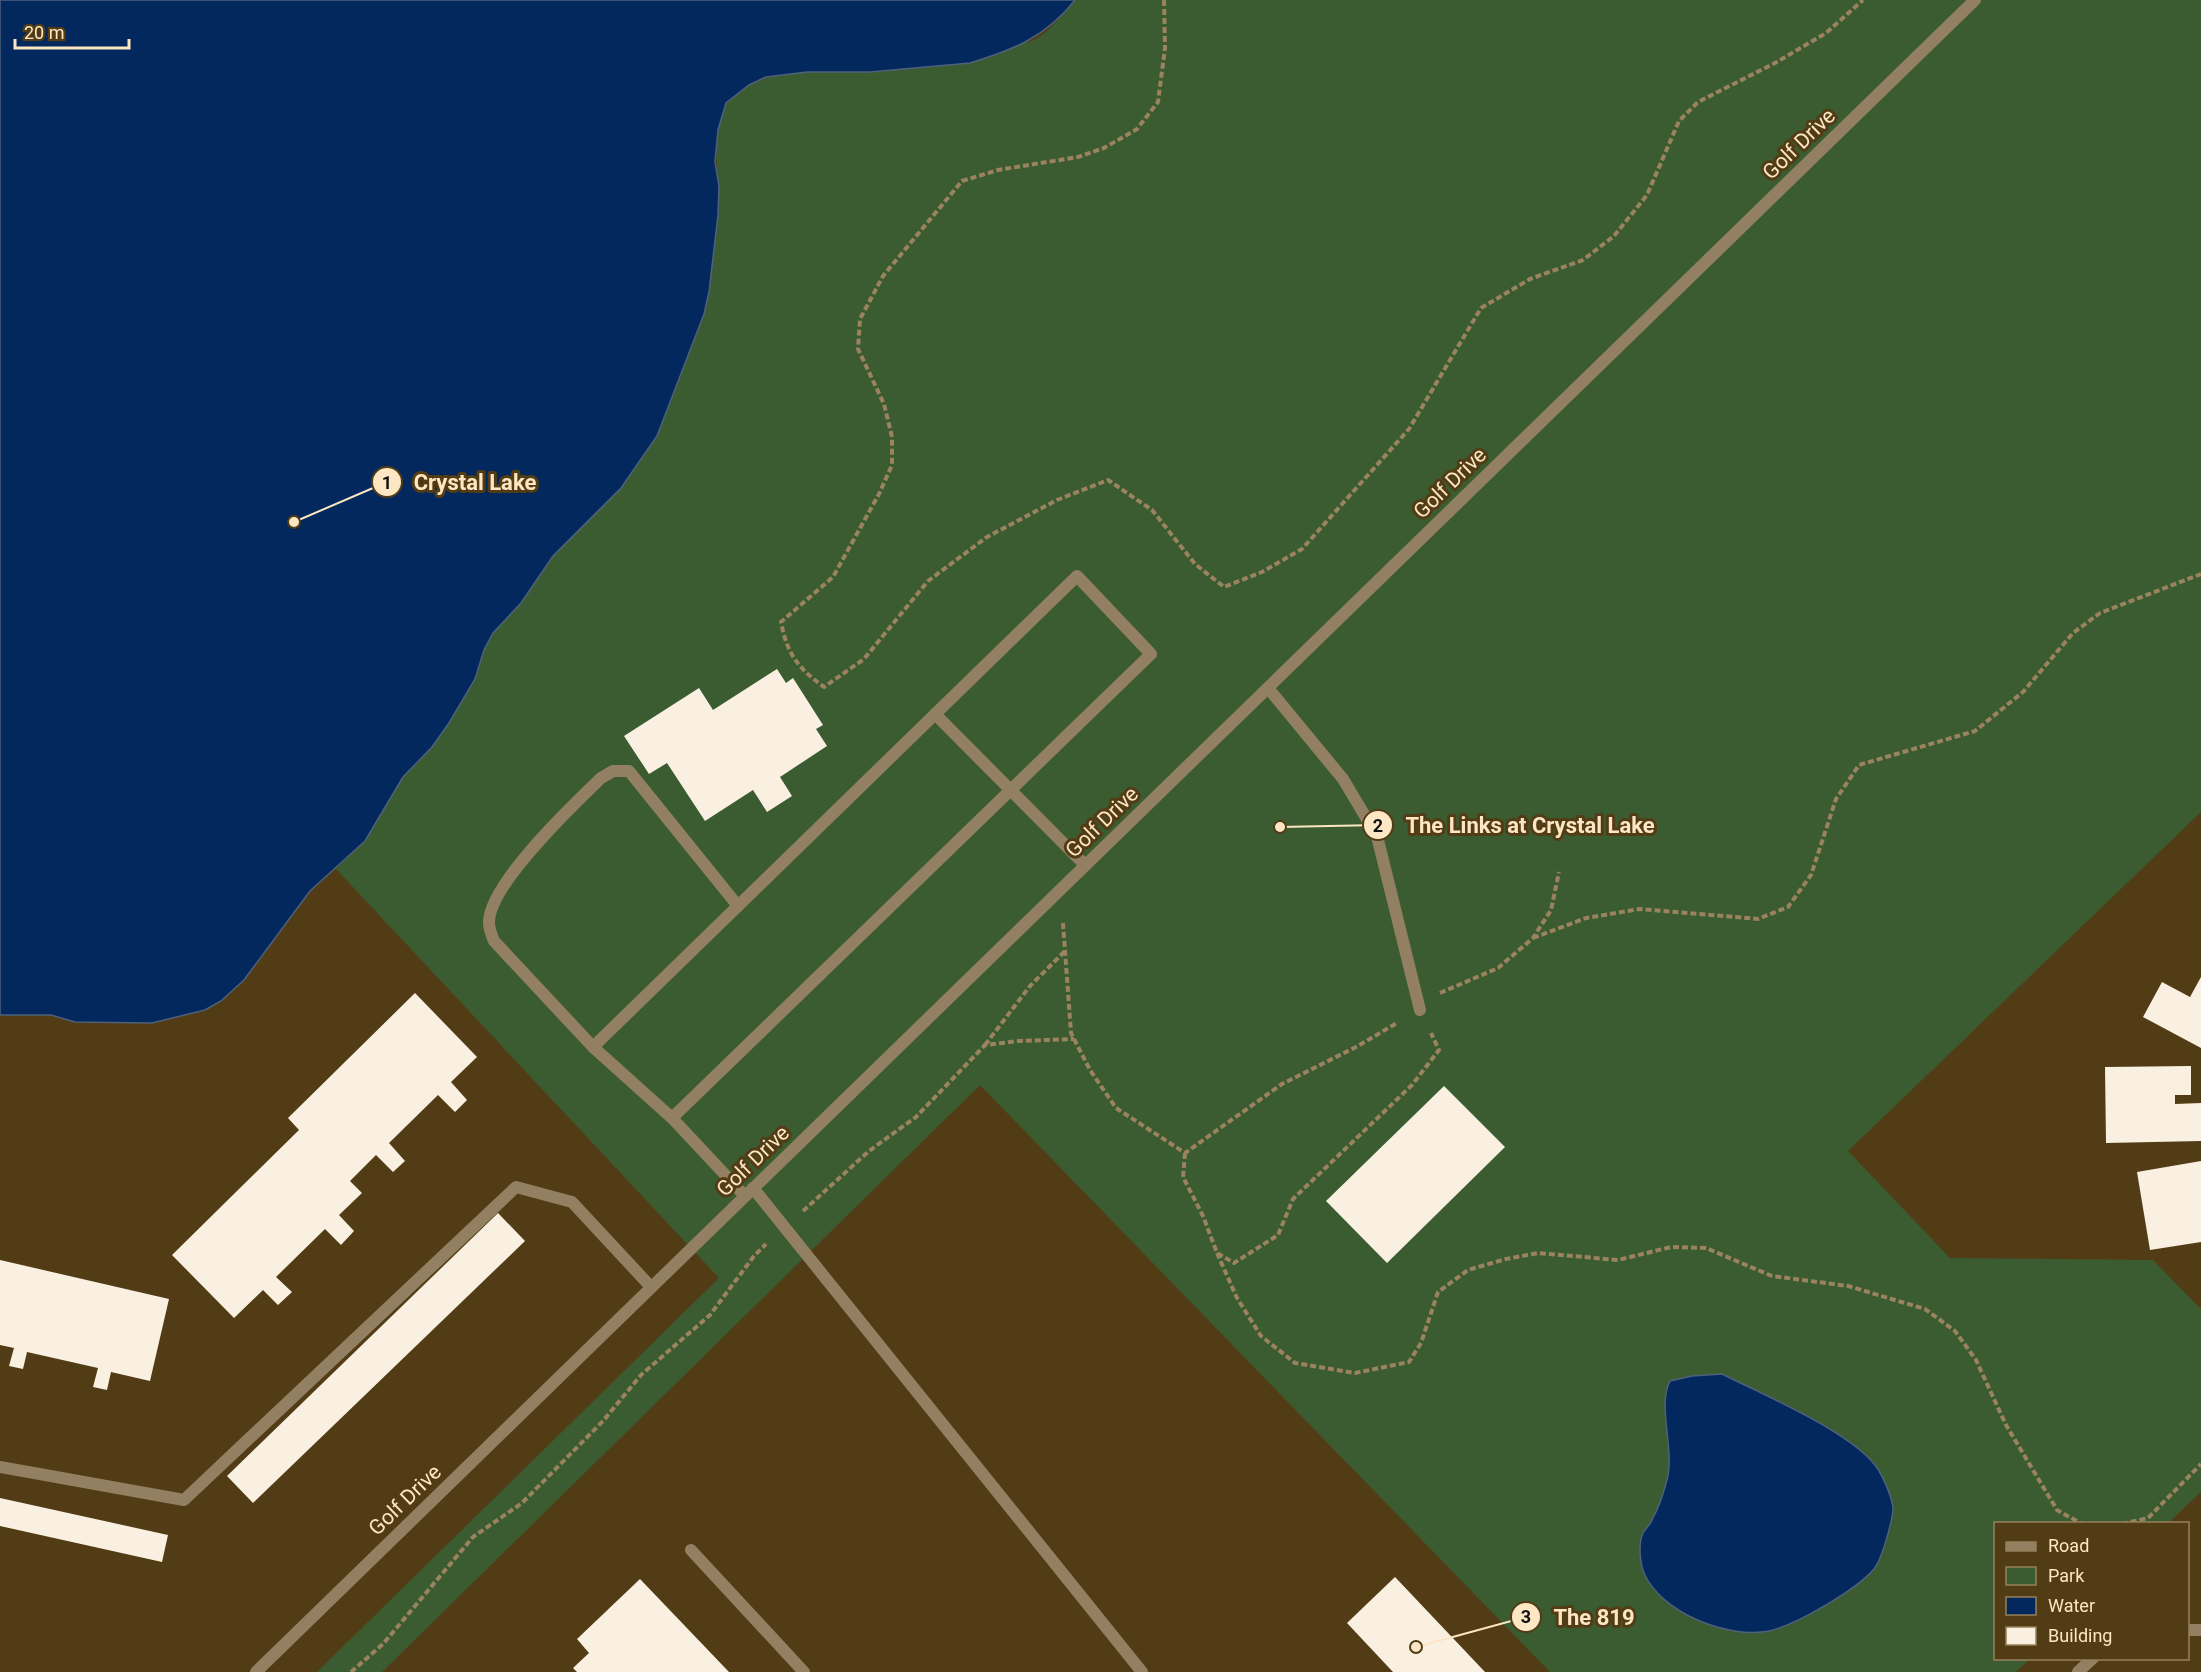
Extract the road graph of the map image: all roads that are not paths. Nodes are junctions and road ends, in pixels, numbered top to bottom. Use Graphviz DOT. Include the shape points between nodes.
graph roads {
  1 [pos="1975,0"];
  2 [pos="1268,688"];
  3 [pos="935,714"];
  4 [pos="1011,789"];
  5 [pos="1085,865"];
  6 [pos="738,906"];
  7 [pos="1420,1010"];
  8 [pos="593,1047"];
  9 [pos="672,1118"];
  10 [pos="749,1192"];
  11 [pos="651,1287"];
  12 [pos="0,1467"];
  13 [pos="691,1550"];
  14 [pos="2092,1660"];
  15 [pos="256,1672"];
  16 [pos="804,1672"];
  17 [pos="1142,1672"];
  18 [pos="2078,1672"];
  1 -- 2 [label="street, Golf Drive"];
  2 -- 5 [label="street, Golf Drive"];
  2 -- 7 [label="street" via="1343,779 1377,836"];
  3 -- 4 [label="street"];
  3 -- 4 [label="street" via="1077,576 1151,654"];
  3 -- 6 [label="street"];
  4 -- 5 [label="street"];
  4 -- 9 [label="street"];
  5 -- 10 [label="street, Golf Drive"];
  6 -- 8 [label="street"];
  6 -- 8 [label="street" via="629,771 613,771 601,778 549,828 498,895 489,922 494,941"];
  8 -- 9 [label="street"];
  9 -- 10 [label="street"];
  10 -- 11 [label="street, Golf Drive"];
  10 -- 17 [label="street"];
  11 -- 12 [label="street" via="572,1202 516,1187 184,1500"];
  11 -- 15 [label="street, Golf Drive"];
  13 -- 16 [label="street"];
  14 -- 18 [label="street"];
}
